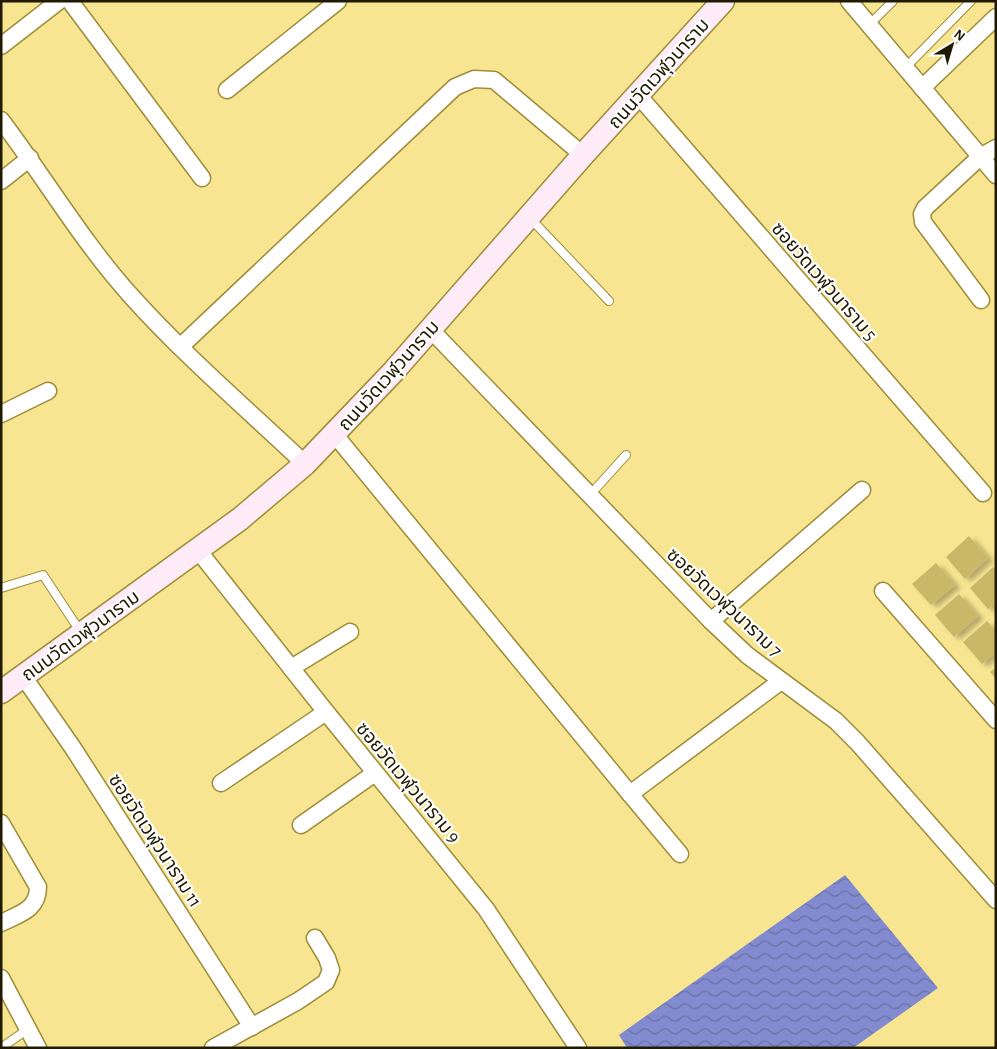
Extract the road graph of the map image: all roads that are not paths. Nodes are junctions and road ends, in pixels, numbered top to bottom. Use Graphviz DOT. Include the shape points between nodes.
graph roads {
  1 [pos="59,1"];
  2 [pos="70,1"];
  3 [pos="338,1"];
  4 [pos="849,1"];
  5 [pos="893,1"];
  6 [pos="972,1"];
  7 [pos="720,2"];
  8 [pos="996,17"];
  9 [pos="869,25"];
  10 [pos="1,46"];
  11 [pos="905,68"];
  12 [pos="922,88"];
  13 [pos="227,90"];
  14 [pos="638,95"];
  15 [pos="1,120"];
  16 [pos="996,148"];
  17 [pos="583,155"];
  18 [pos="980,157"];
  19 [pos="30,158"];
  20 [pos="996,175"];
  21 [pos="202,178"];
  22 [pos="1,181"];
  23 [pos="529,216"];
  24 [pos="981,300"];
  25 [pos="609,301"];
  26 [pos="430,328"];
  27 [pos="180,347"];
  28 [pos="48,391"];
  29 [pos="1,414"];
  30 [pos="334,435"];
  31 [pos="626,455"];
  32 [pos="305,464"];
  33 [pos="862,490"];
  34 [pos="982,492"];
  35 [pos="589,496"];
  36 [pos="197,550"];
  37 [pos="1,588"];
  38 [pos="883,591"];
  39 [pos="710,621"];
  40 [pos="350,632"];
  41 [pos="81,634"];
  42 [pos="291,668"];
  43 [pos="23,676"];
  44 [pos="781,681"];
  45 [pos="1,692"];
  46 [pos="326,712"];
  47 [pos="996,720"];
  48 [pos="375,773"];
  49 [pos="221,783"];
  50 [pos="630,794"];
  51 [pos="1,823"];
  52 [pos="301,825"];
  53 [pos="680,854"];
  54 [pos="996,900"];
  55 [pos="1,924"];
  56 [pos="315,938"];
  57 [pos="1,978"];
  58 [pos="252,1027"];
  59 [pos="28,1029"];
  60 [pos="1,1048"];
  61 [pos="38,1048"];
  62 [pos="213,1048"];
  63 [pos="578,1048"];
  1 -- 10 [label="street"];
  2 -- 21 [label="street"];
  3 -- 13 [label="street"];
  4 -- 9 [label="street"];
  5 -- 9 [label="lane"];
  6 -- 11 [label="lane"];
  7 -- 14 [label="street, ถนนวัดเวฬุวนาราม"];
  8 -- 12 [label="street"];
  9 -- 11 [label="street"];
  11 -- 12 [label="street"];
  12 -- 18 [label="street"];
  14 -- 17 [label="street, ถนนวัดเวฬุวนาราม"];
  14 -- 34 [label="street, ซอยวัดเวฬุวนาราม 5"];
  15 -- 19 [label="street"];
  16 -- 18 [label="street"];
  17 -- 23 [label="street, ถนนวัดเวฬุวนาราม"];
  17 -- 27 [label="street" via="494,80 474,78 455,87"];
  18 -- 20 [label="street"];
  18 -- 24 [label="street" via="922,214 923,222"];
  19 -- 22 [label="street"];
  19 -- 27 [label="street" via="93,249 132,297"];
  23 -- 25 [label="lane"];
  23 -- 26 [label="street, ถนนวัดเวฬุวนาราม"];
  26 -- 30 [label="street, ถนนวัดเวฬุวนาราม"];
  26 -- 35 [label="street, ซอยวัดเวฬุวนาราม 7"];
  27 -- 32 [label="street"];
  28 -- 29 [label="street"];
  30 -- 32 [label="street, ถนนวัดเวฬุวนาราม"];
  30 -- 50 [label="street"];
  31 -- 35 [label="lane"];
  32 -- 36 [label="street, ถนนวัดเวฬุวนาราม" via="240,520"];
  33 -- 39 [label="street"];
  35 -- 39 [label="street, ซอยวัดเวฬุวนาราม 7"];
  36 -- 41 [label="street, ถนนวัดเวฬุวนาราม"];
  36 -- 42 [label="street, ซอยวัดเวฬุวนาราม 9"];
  37 -- 41 [label="lane" via="43,575"];
  38 -- 47 [label="street"];
  39 -- 44 [label="street, ซอยวัดเวฬุวนาราม 7"];
  40 -- 42 [label="street"];
  41 -- 43 [label="street, ถนนวัดเวฬุวนาราม"];
  42 -- 46 [label="street, ซอยวัดเวฬุวนาราม 9"];
  43 -- 45 [label="street, ถนนวัดเวฬุวนาราม"];
  43 -- 58 [label="street, ซอยวัดเวฬุวนาราม 11"];
  44 -- 50 [label="street"];
  44 -- 54 [label="street, ซอยวัดเวฬุวนาราม 7" via="836,720"];
  46 -- 48 [label="street, ซอยวัดเวฬุวนาราม 9"];
  46 -- 49 [label="street"];
  48 -- 52 [label="street"];
  48 -- 63 [label="street, ซอยวัดเวฬุวนาราม 9" via="486,909"];
  50 -- 53 [label="street"];
  51 -- 55 [label="street" via="38,887 38,898 32,906"];
  56 -- 58 [label="street" via="331,970 326,982"];
  57 -- 59 [label="street"];
  58 -- 62 [label="street"];
  59 -- 60 [label="lane"];
  59 -- 61 [label="street"];
}
